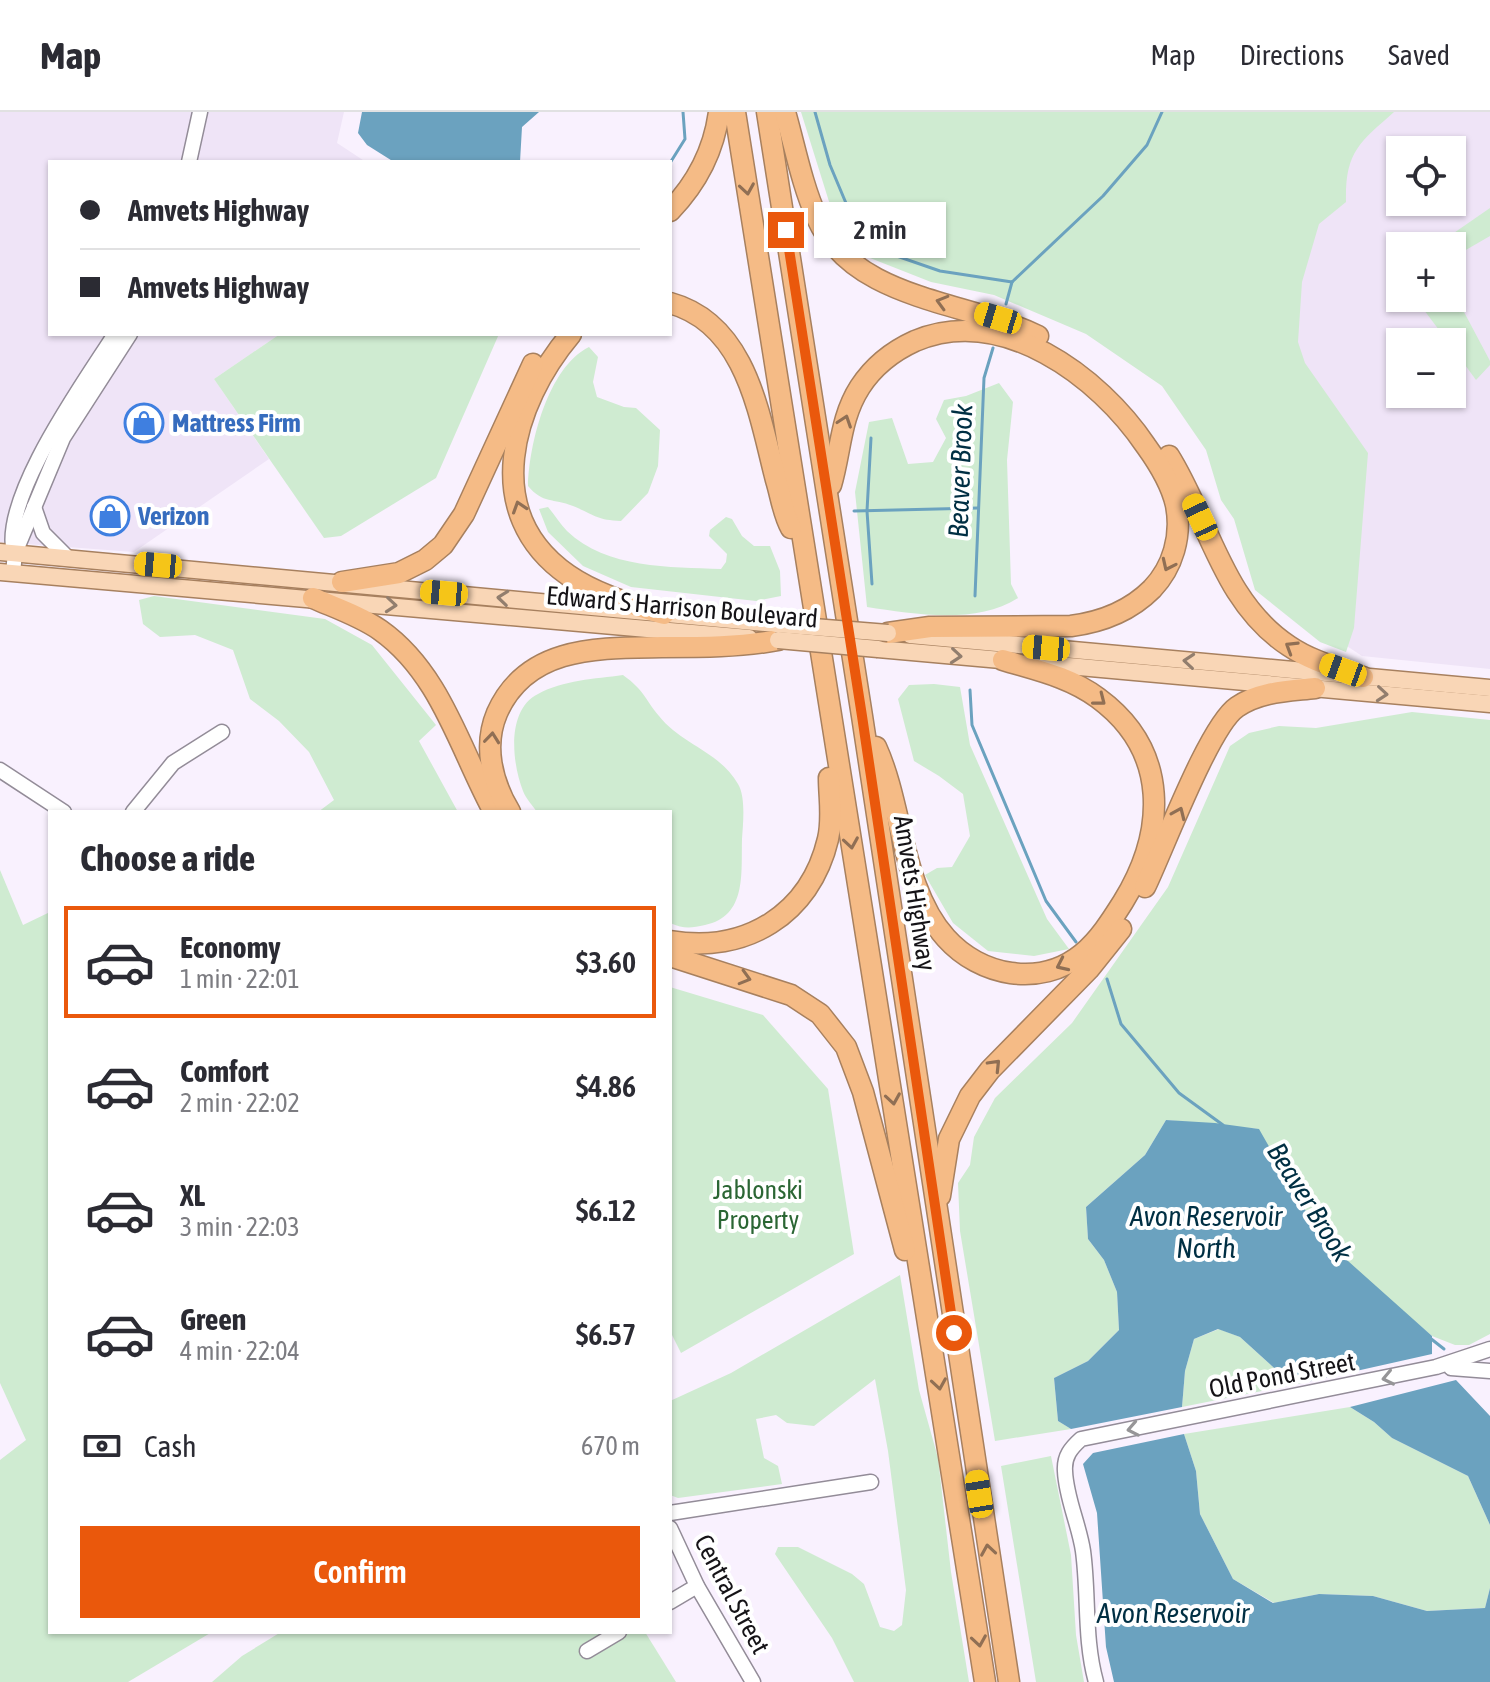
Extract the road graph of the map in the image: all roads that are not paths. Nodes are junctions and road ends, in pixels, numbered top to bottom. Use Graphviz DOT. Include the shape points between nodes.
graph roads {
  1 [pos="200,112"];
  2 [pos="719,112"];
  3 [pos="735,112"];
  4 [pos="767,112"];
  5 [pos="785,112"];
  6 [pos="189,160"];
  7 [pos="672,209"];
  8 [pos="672,304"];
  9 [pos="114,336"];
  10 [pos="129,336"];
  11 [pos="552,336"];
  12 [pos="570,336"];
  13 [pos="828,497"];
  14 [pos="34,506"];
  15 [pos="804,549"];
  16 [pos="7,553"];
  17 [pos="67,557"];
  18 [pos="6,572"];
  19 [pos="342,582"];
  20 [pos="313,598"];
  21 [pos="664,614"];
  22 [pos="777,632"];
  23 [pos="883,641"];
  24 [pos="1003,660"];
  25 [pos="1363,677"];
  26 [pos="1315,688"];
  27 [pos="1490,688"];
  28 [pos="1490,704"];
  29 [pos="862,716"];
  30 [pos="222,732"];
  31 [pos="834,738"];
  32 [pos="0,770"];
  33 [pos="61,810"];
  34 [pos="135,810"];
  35 [pos="493,810"];
  36 [pos="509,810"];
  37 [pos="672,941"];
  38 [pos="672,957"];
  39 [pos="937,1212"];
  40 [pos="924,1290"];
  41 [pos="1490,1349"];
  42 [pos="1436,1367"];
  43 [pos="1490,1371"];
  44 [pos="871,1482"];
  45 [pos="672,1513"];
  46 [pos="672,1532"];
  47 [pos="697,1586"];
  48 [pos="672,1601"];
  49 [pos="616,1634"];
  50 [pos="587,1651"];
  51 [pos="753,1682"];
  52 [pos="985,1682"];
  53 [pos="1009,1682"];
  54 [pos="1096,1682"];
  1 -- 6 [label="street"];
  2 -- 7 [label="highway" via="703,165"];
  3 -- 15 [label="highway, one-way"];
  4 -- 13 [label="highway, Amvets Highway"];
  25 -- 5 [label="highway, one-way" via="1297,651 1253,615 1162,444 1096,373 1023,328 888,285 840,253 817,218"];
  8 -- 15 [label="highway" via="703,319 737,356 787,521"];
  9 -- 16 [label="street" via="36,455 10,528"];
  10 -- 14 [label="street" via="63,438"];
  11 -- 19 [label="highway" via="523,382 451,536 425,560 399,573"];
  21 -- 12 [label="highway, one-way" via="609,597 566,574 539,548 519,511 512,474 516,436 542,375"];
  13 -- 23 [label="highway, one-way" via="846,414 868,376 905,346 933,334 964,330 1015,340 1086,382 1130,423 1171,490 1178,518 1172,558 1154,587 1125,610 1092,624 930,627"];
  13 -- 29 [label="highway, Amvets Highway"];
  14 -- 16 [label="street"];
  14 -- 17 [label="street" via="43,533"];
  15 -- 31 [label="highway"];
  16 -- 17 [label="main road, Edward S Harrison Boulevard"];
  16 -- 18 [label="street"];
  17 -- 19 [label="main road, Edward S Harrison Boulevard"];
  18 -- 20 [label="main road, Edward S Harrison Boulevard"];
  21 -- 19 [label="main road, Edward S Harrison Boulevard, one-way"];
  20 -- 22 [label="main road, Edward S Harrison Boulevard, one-way"];
  20 -- 35 [label="highway" via="380,630 419,666"];
  21 -- 22 [label="main road, Edward S Harrison Boulevard"];
  22 -- 23 [label="main road, Edward S Harrison Boulevard, bridge"];
  36 -- 22 [label="highway, one-way" via="493,773 491,731 504,699 536,667 595,649 746,646"];
  23 -- 24 [label="main road, Edward S Harrison Boulevard, one-way"];
  25 -- 23 [label="main road, Edward S Harrison Boulevard, one-way"];
  24 -- 26 [label="main road, Edward S Harrison Boulevard"];
  24 -- 29 [label="highway, one-way" via="1066,679 1100,699 1135,737 1153,780 1154,823 1134,882 1090,947 1053,970 1014,974 988,968 960,951 936,926 922,901 881,757"];
  25 -- 27 [label="main road, Edward S Harrison Boulevard"];
  26 -- 28 [label="main road, Edward S Harrison Boulevard, one-way"];
  39 -- 26 [label="highway, one-way" via="949,1139 962,1109 985,1076 1122,929 1220,726 1252,699"];
  29 -- 39 [label="highway, Amvets Highway"];
  30 -- 34 [label="street" via="173,763"];
  31 -- 37 [label="highway" via="828,838 801,896 748,936 701,945"];
  31 -- 40 [label="highway, one-way"];
  32 -- 33 [label="street"];
  38 -- 40 [label="highway, one-way" via="791,995 820,1014 846,1047 906,1255"];
  53 -- 39 [label="highway, Amvets Highway, one-way"];
  40 -- 52 [label="highway, one-way"];
  41 -- 42 [label="street, Old Pond Street"];
  42 -- 43 [label="street"];
  42 -- 54 [label="street, Old Pond Street, one-way" via="1081,1439 1071,1448 1065,1471 1082,1547 1088,1644"];
  44 -- 45 [label="street"];
  46 -- 47 [label="street, Central Street"];
  47 -- 48 [label="street"];
  47 -- 51 [label="street, Central Street"];
  49 -- 50 [label="street"];
}
